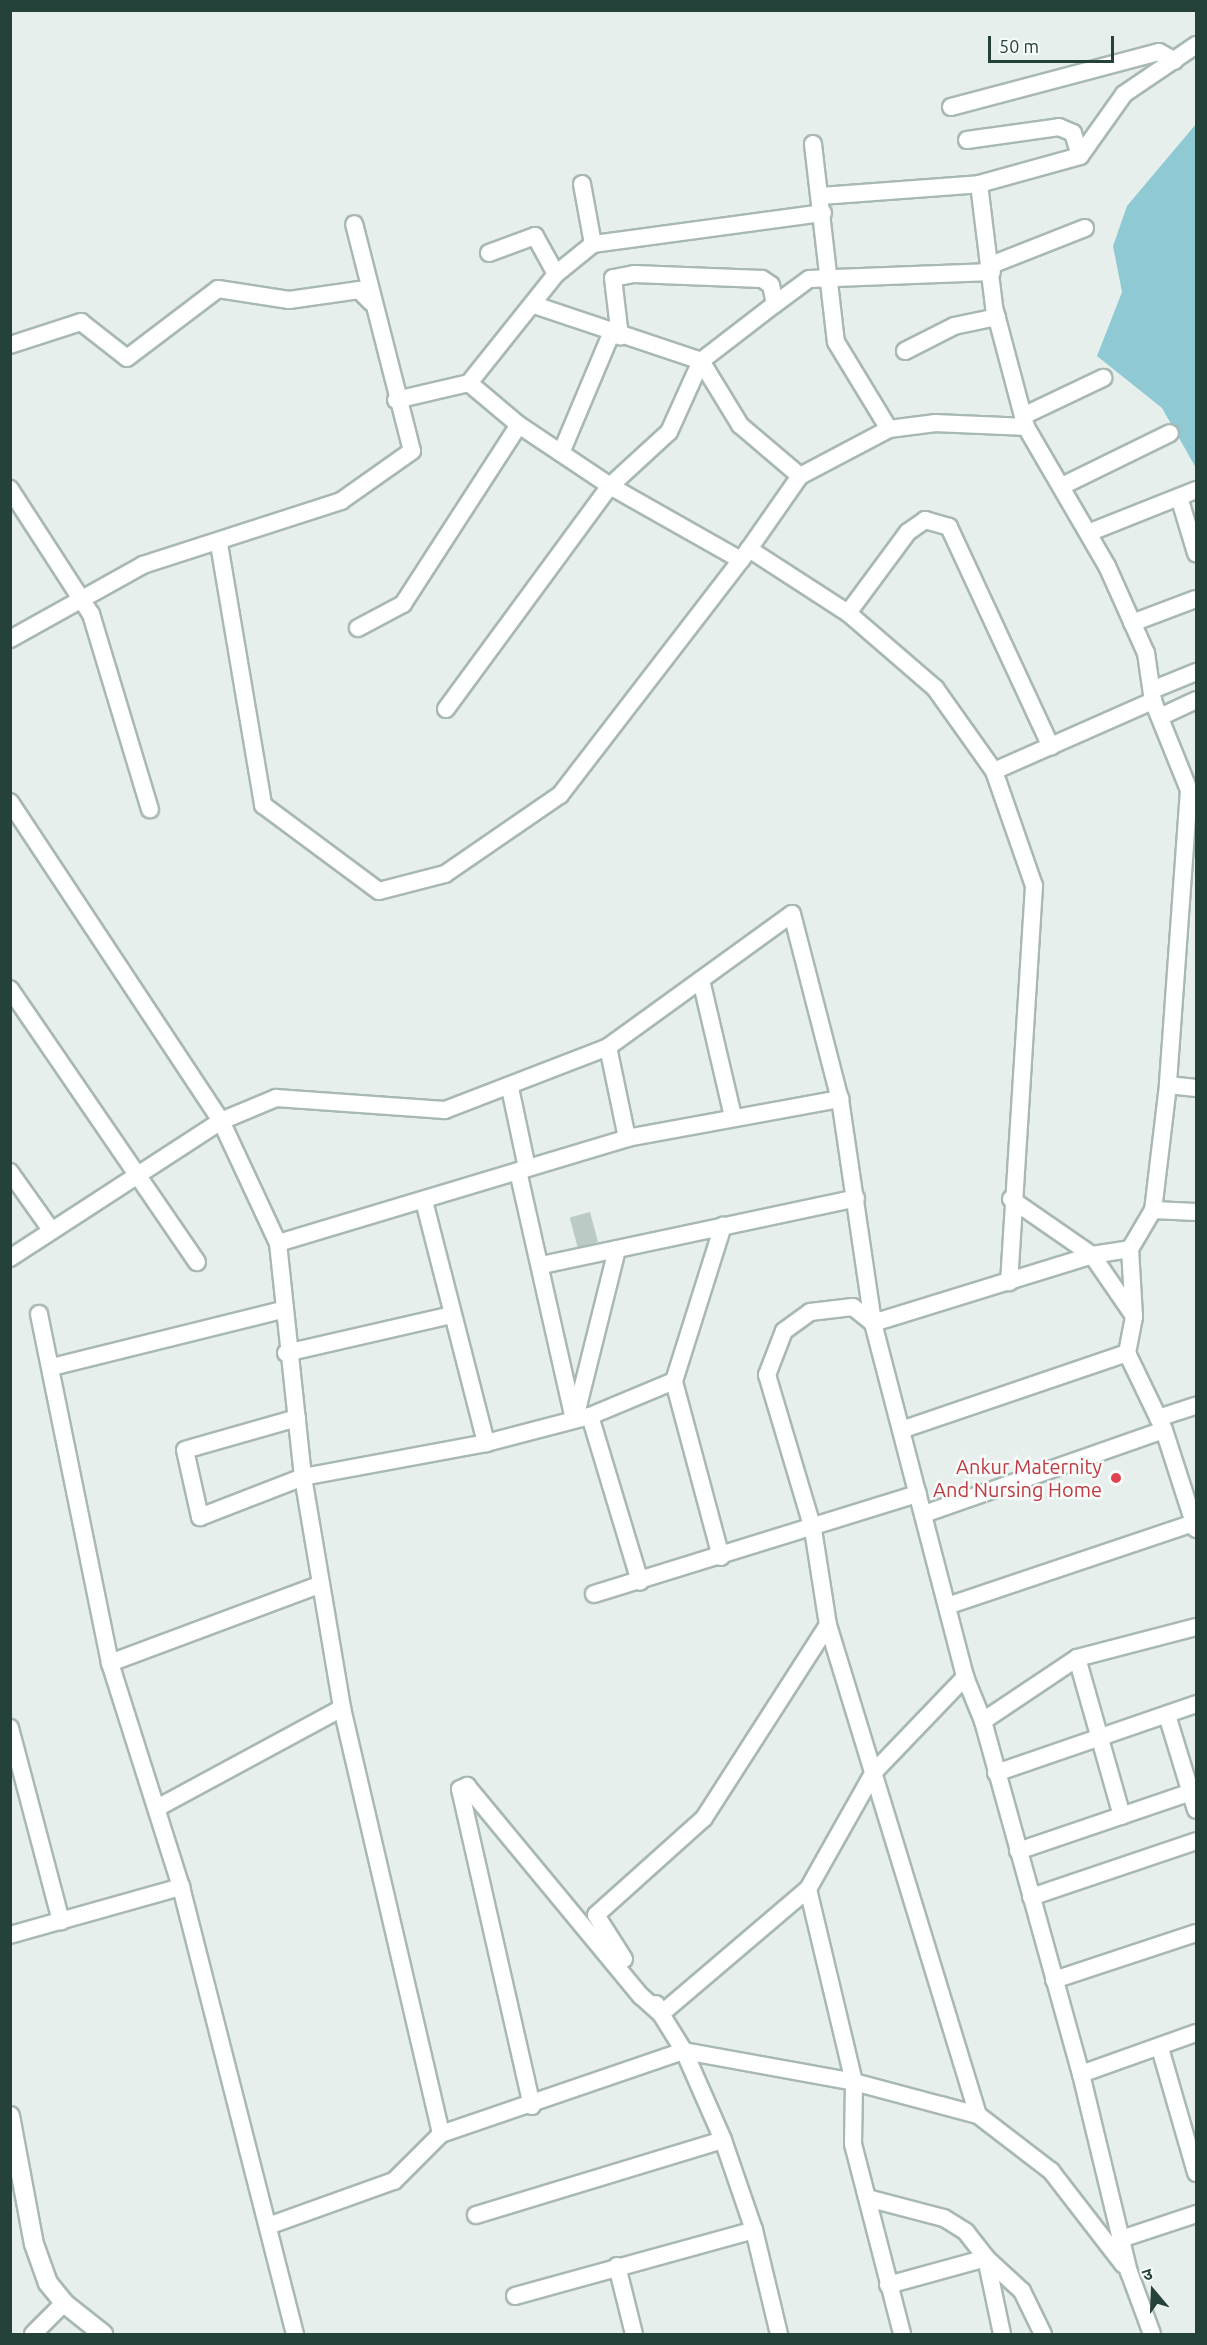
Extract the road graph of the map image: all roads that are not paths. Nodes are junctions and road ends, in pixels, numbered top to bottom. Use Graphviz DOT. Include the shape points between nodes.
graph roads {
  1 [pos="1197,45"];
  2 [pos="1174,61"];
  3 [pos="951,107"];
  4 [pos="967,140"];
  5 [pos="813,144"];
  6 [pos="1080,156"];
  7 [pos="582,184"];
  8 [pos="979,184"];
  9 [pos="822,204"];
  10 [pos="354,224"];
  11 [pos="1085,228"];
  12 [pos="593,244"];
  13 [pos="489,253"];
  14 [pos="991,268"];
  15 [pos="556,274"];
  16 [pos="827,277"];
  17 [pos="372,303"];
  18 [pos="775,304"];
  19 [pos="534,305"];
  20 [pos="997,317"];
  21 [pos="616,335"];
  22 [pos="10,345"];
  23 [pos="905,351"];
  24 [pos="701,361"];
  25 [pos="1103,378"];
  26 [pos="469,383"];
  27 [pos="396,400"];
  28 [pos="1025,422"];
  29 [pos="519,425"];
  30 [pos="889,429"];
  31 [pos="1170,433"];
  32 [pos="561,453"];
  33 [pos="800,476"];
  34 [pos="610,486"];
  35 [pos="1062,486"];
  36 [pos="1197,490"];
  37 [pos="11,492"];
  38 [pos="1179,497"];
  39 [pos="1088,533"];
  40 [pos="219,544"];
  41 [pos="1197,553"];
  42 [pos="745,554"];
  43 [pos="82,597"];
  44 [pos="1197,599"];
  45 [pos="848,613"];
  46 [pos="1132,623"];
  47 [pos="358,628"];
  48 [pos="10,639"];
  49 [pos="1197,672"];
  50 [pos="1152,696"];
  51 [pos="1197,700"];
  52 [pos="446,709"];
  53 [pos="1160,717"];
  54 [pos="1051,747"];
  55 [pos="994,771"];
  56 [pos="1193,790"];
  57 [pos="10,802"];
  58 [pos="150,809"];
  59 [pos="701,980"];
  60 [pos="10,989"];
  61 [pos="608,1047"];
  62 [pos="1168,1085"];
  63 [pos="510,1088"];
  64 [pos="1197,1088"];
  65 [pos="840,1099"];
  66 [pos="733,1116"];
  67 [pos="221,1121"];
  68 [pos="627,1138"];
  69 [pos="522,1169"];
  70 [pos="10,1172"];
  71 [pos="138,1175"];
  72 [pos="856,1198"];
  73 [pos="1011,1199"];
  74 [pos="424,1201"];
  75 [pos="1154,1210"];
  76 [pos="1197,1212"];
  77 [pos="723,1226"];
  78 [pos="51,1230"];
  79 [pos="278,1244"];
  80 [pos="616,1249"];
  81 [pos="1130,1249"];
  82 [pos="1092,1255"];
  83 [pos="10,1258"];
  84 [pos="196,1262"];
  85 [pos="542,1265"];
  86 [pos="1009,1282"];
  87 [pos="283,1310"];
  88 [pos="39,1314"];
  89 [pos="453,1315"];
  90 [pos="1134,1317"];
  91 [pos="873,1323"];
  92 [pos="286,1353"];
  93 [pos="1127,1353"];
  94 [pos="52,1367"];
  95 [pos="674,1381"];
  96 [pos="1197,1406"];
  97 [pos="297,1418"];
  98 [pos="582,1418"];
  99 [pos="1161,1424"];
  100 [pos="904,1429"];
  101 [pos="486,1443"];
  102 [pos="303,1477"];
  103 [pos="918,1494"];
  104 [pos="924,1514"];
  105 [pos="1195,1526"];
  106 [pos="813,1529"];
  107 [pos="721,1557"];
  108 [pos="640,1582"];
  109 [pos="321,1584"];
  110 [pos="594,1594"];
  111 [pos="950,1605"];
  112 [pos="828,1625"];
  113 [pos="1197,1627"];
  114 [pos="1077,1658"];
  115 [pos="110,1663"];
  116 [pos="965,1677"];
  117 [pos="1197,1704"];
  118 [pos="342,1708"];
  119 [pos="1167,1715"];
  120 [pos="983,1721"];
  121 [pos="10,1728"];
  122 [pos="1098,1735"];
  123 [pos="874,1772"];
  124 [pos="996,1773"];
  125 [pos="1191,1792"];
  126 [pos="159,1807"];
  127 [pos="1197,1810"];
  128 [pos="1122,1816"];
  129 [pos="1197,1841"];
  130 [pos="1018,1851"];
  131 [pos="181,1887"];
  132 [pos="808,1889"];
  133 [pos="1031,1897"];
  134 [pos="61,1921"];
  135 [pos="1197,1933"];
  136 [pos="10,1935"];
  137 [pos="1054,1980"];
  138 [pos="661,2014"];
  139 [pos="1197,2033"];
  140 [pos="1160,2048"];
  141 [pos="684,2051"];
  142 [pos="1081,2074"];
  143 [pos="854,2082"];
  144 [pos="532,2106"];
  145 [pos="978,2115"];
  146 [pos="10,2116"];
  147 [pos="441,2134"];
  148 [pos="723,2140"];
  149 [pos="1197,2173"];
  150 [pos="871,2199"];
  151 [pos="1197,2214"];
  152 [pos="476,2215"];
  153 [pos="268,2226"];
  154 [pos="754,2230"];
  155 [pos="1121,2239"];
  156 [pos="986,2258"];
  157 [pos="617,2266"];
  158 [pos="1129,2272"];
  159 [pos="888,2285"];
  160 [pos="515,2296"];
  161 [pos="64,2303"];
  162 [pos="33,2334"];
  163 [pos="103,2334"];
  164 [pos="295,2334"];
  165 [pos="634,2334"];
  166 [pos="779,2334"];
  167 [pos="902,2334"];
  168 [pos="1002,2334"];
  169 [pos="1043,2334"];
  170 [pos="1152,2334"];
  1 -- 2 [label="street"];
  2 -- 3 [label="street" via="1159,52"];
  2 -- 6 [label="street" via="1124,94"];
  4 -- 6 [label="street" via="1059,127 1072,133"];
  5 -- 9 [label="street"];
  6 -- 8 [label="street"];
  7 -- 12 [label="street"];
  8 -- 9 [label="street"];
  8 -- 14 [label="street"];
  9 -- 12 [label="street"];
  9 -- 16 [label="street"];
  10 -- 17 [label="street"];
  11 -- 14 [label="street"];
  12 -- 15 [label="street"];
  13 -- 15 [label="street" via="535,236"];
  14 -- 16 [label="street"];
  14 -- 20 [label="street"];
  15 -- 19 [label="street"];
  16 -- 18 [label="street" via="802,282"];
  16 -- 30 [label="street" via="836,342"];
  17 -- 22 [label="street" via="359,291 290,300 218,289 127,358 97,330 81,322"];
  17 -- 27 [label="street"];
  18 -- 21 [label="street" via="771,285 762,279 634,274 613,278"];
  18 -- 24 [label="street"];
  19 -- 21 [label="street"];
  19 -- 26 [label="street"];
  20 -- 23 [label="street" via="954,326"];
  20 -- 28 [label="street"];
  21 -- 24 [label="street"];
  21 -- 32 [label="street"];
  24 -- 33 [label="street" via="740,424"];
  24 -- 34 [label="street" via="669,432"];
  25 -- 28 [label="street"];
  26 -- 27 [label="street"];
  26 -- 29 [label="street"];
  27 -- 40 [label="street" via="412,451 341,501"];
  28 -- 30 [label="street" via="936,423"];
  28 -- 35 [label="street"];
  29 -- 32 [label="street"];
  29 -- 47 [label="street" via="404,604"];
  30 -- 33 [label="street"];
  31 -- 35 [label="street"];
  32 -- 34 [label="street"];
  33 -- 42 [label="street"];
  34 -- 42 [label="street"];
  34 -- 52 [label="street"];
  35 -- 39 [label="street"];
  36 -- 38 [label="street"];
  37 -- 43 [label="street"];
  38 -- 39 [label="street"];
  38 -- 41 [label="street"];
  39 -- 46 [label="street"];
  40 -- 42 [label="street" via="263,805 379,891 445,874 560,795"];
  40 -- 43 [label="street" via="143,565"];
  42 -- 45 [label="street"];
  43 -- 48 [label="street"];
  43 -- 58 [label="street"];
  44 -- 46 [label="street"];
  45 -- 54 [label="street" via="908,532 925,520 949,527"];
  45 -- 55 [label="street" via="935,688"];
  46 -- 50 [label="street" via="1146,653"];
  49 -- 50 [label="street"];
  50 -- 53 [label="street"];
  50 -- 54 [label="street"];
  51 -- 53 [label="street"];
  53 -- 56 [label="street"];
  54 -- 55 [label="street"];
  55 -- 73 [label="street" via="1034,886"];
  56 -- 62 [label="street"];
  57 -- 67 [label="street"];
  59 -- 61 [label="street"];
  59 -- 65 [label="street" via="792,914"];
  59 -- 66 [label="street"];
  60 -- 71 [label="street"];
  61 -- 63 [label="street"];
  61 -- 68 [label="street"];
  62 -- 64 [label="street"];
  62 -- 75 [label="street"];
  63 -- 67 [label="street" via="445,1110 276,1098"];
  63 -- 69 [label="street"];
  65 -- 66 [label="street"];
  65 -- 72 [label="street"];
  66 -- 68 [label="street"];
  67 -- 71 [label="street"];
  67 -- 79 [label="street"];
  68 -- 69 [label="street"];
  69 -- 74 [label="street"];
  69 -- 85 [label="street"];
  70 -- 78 [label="street"];
  71 -- 78 [label="street"];
  71 -- 84 [label="street"];
  72 -- 77 [label="street"];
  72 -- 91 [label="street"];
  73 -- 82 [label="street"];
  73 -- 86 [label="street"];
  74 -- 79 [label="street"];
  74 -- 89 [label="street"];
  75 -- 76 [label="street"];
  75 -- 81 [label="street"];
  77 -- 80 [label="street"];
  77 -- 95 [label="street"];
  78 -- 83 [label="street"];
  79 -- 87 [label="street"];
  80 -- 85 [label="street"];
  80 -- 98 [label="street"];
  81 -- 82 [label="street"];
  81 -- 90 [label="street"];
  82 -- 86 [label="street"];
  82 -- 90 [label="street"];
  85 -- 98 [label="street"];
  86 -- 91 [label="street"];
  87 -- 92 [label="street"];
  87 -- 94 [label="street"];
  88 -- 94 [label="street"];
  89 -- 92 [label="street"];
  89 -- 101 [label="street"];
  90 -- 93 [label="street"];
  91 -- 100 [label="street"];
  91 -- 106 [label="street" via="853,1307 810,1312 784,1331 767,1375"];
  92 -- 97 [label="street"];
  93 -- 99 [label="street"];
  93 -- 100 [label="street"];
  94 -- 115 [label="street"];
  95 -- 98 [label="street"];
  95 -- 107 [label="street"];
  96 -- 99 [label="street"];
  97 -- 102 [label="street"];
  97 -- 102 [label="street" via="185,1450 200,1517"];
  98 -- 101 [label="street"];
  98 -- 108 [label="street"];
  99 -- 104 [label="street"];
  99 -- 105 [label="street"];
  100 -- 103 [label="street"];
  101 -- 102 [label="street"];
  102 -- 109 [label="street"];
  103 -- 104 [label="street"];
  103 -- 106 [label="street"];
  104 -- 111 [label="street"];
  105 -- 111 [label="street"];
  106 -- 107 [label="street"];
  106 -- 112 [label="street"];
  107 -- 108 [label="street"];
  108 -- 110 [label="street"];
  109 -- 115 [label="street"];
  109 -- 118 [label="street"];
  111 -- 116 [label="street"];
  112 -- 123 [label="street"];
  112 -- 138 [label="street" via="704,1818 596,1916"];
  113 -- 114 [label="street"];
  114 -- 120 [label="street"];
  114 -- 122 [label="street"];
  115 -- 126 [label="street"];
  116 -- 120 [label="street"];
  116 -- 123 [label="street"];
  117 -- 119 [label="street"];
  118 -- 126 [label="street"];
  118 -- 147 [label="street"];
  119 -- 122 [label="street"];
  119 -- 125 [label="street"];
  120 -- 124 [label="street"];
  121 -- 134 [label="street"];
  122 -- 124 [label="street"];
  122 -- 128 [label="street"];
  123 -- 132 [label="street"];
  123 -- 145 [label="street"];
  124 -- 130 [label="street"];
  125 -- 127 [label="street"];
  125 -- 128 [label="street"];
  126 -- 131 [label="street"];
  128 -- 130 [label="street"];
  129 -- 133 [label="street"];
  130 -- 133 [label="street"];
  131 -- 134 [label="street"];
  131 -- 153 [label="street"];
  132 -- 138 [label="street"];
  132 -- 143 [label="street"];
  133 -- 137 [label="street"];
  134 -- 136 [label="street"];
  135 -- 137 [label="street"];
  137 -- 142 [label="street"];
  138 -- 141 [label="street"];
  138 -- 144 [label="street" via="641,1996 467,1786 460,1789"];
  139 -- 140 [label="street"];
  140 -- 142 [label="street"];
  140 -- 149 [label="street"];
  141 -- 143 [label="street"];
  141 -- 144 [label="street"];
  141 -- 148 [label="street"];
  142 -- 155 [label="street"];
  143 -- 145 [label="street"];
  143 -- 150 [label="street" via="854,2144"];
  144 -- 147 [label="street"];
  145 -- 158 [label="street" via="1052,2171"];
  146 -- 161 [label="street" via="34,2244 48,2283"];
  147 -- 153 [label="street" via="394,2181"];
  148 -- 152 [label="street"];
  148 -- 154 [label="street"];
  150 -- 156 [label="street" via="944,2218 966,2232"];
  150 -- 159 [label="street"];
  151 -- 155 [label="street"];
  153 -- 164 [label="street"];
  154 -- 157 [label="street"];
  154 -- 166 [label="street"];
  155 -- 158 [label="street"];
  156 -- 159 [label="street"];
  156 -- 168 [label="street"];
  156 -- 169 [label="street" via="1022,2291"];
  157 -- 160 [label="street"];
  157 -- 165 [label="street"];
  158 -- 170 [label="street"];
  159 -- 167 [label="street"];
  161 -- 162 [label="street"];
  161 -- 163 [label="street"];
}
